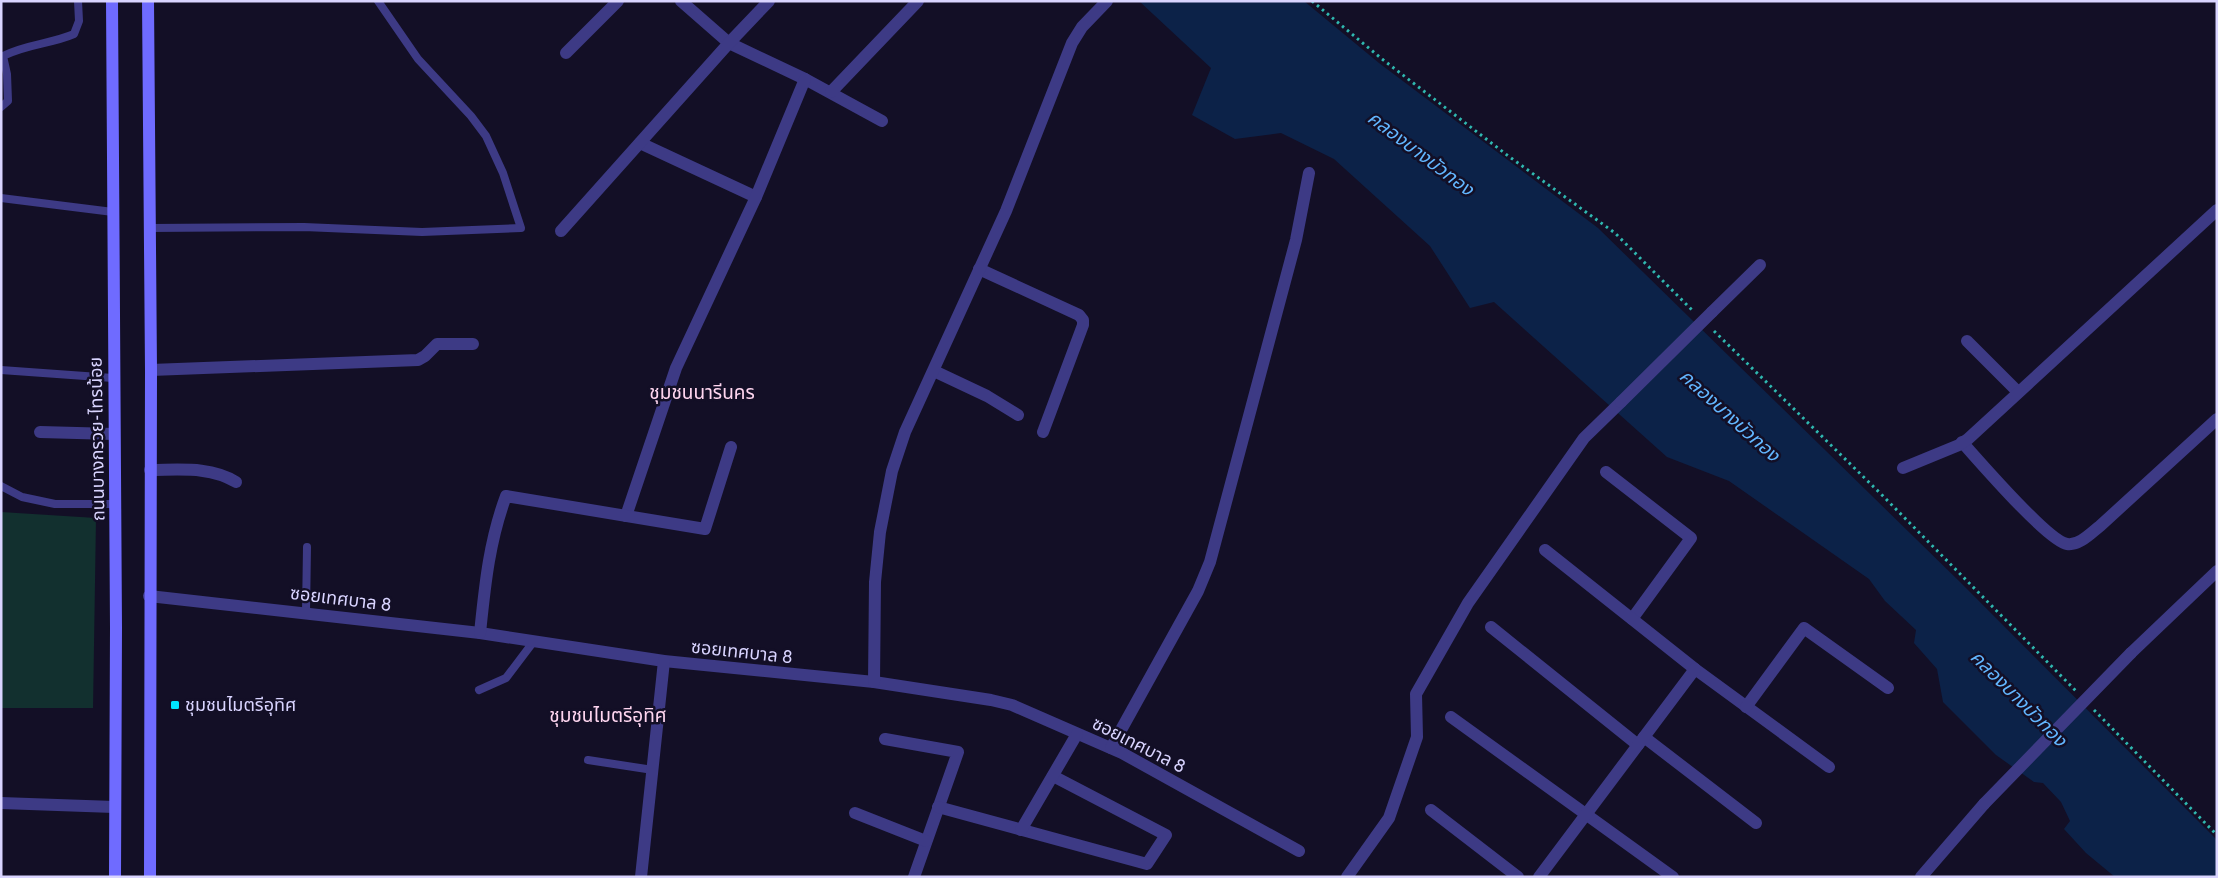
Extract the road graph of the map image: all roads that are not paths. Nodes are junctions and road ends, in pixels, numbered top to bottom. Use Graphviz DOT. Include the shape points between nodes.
graph roads {
  1 [pos="78,1"];
  2 [pos="112,1"];
  3 [pos="148,1"];
  4 [pos="378,1"];
  5 [pos="618,1"];
  6 [pos="681,1"];
  7 [pos="769,1"];
  8 [pos="918,1"];
  9 [pos="1107,1"];
  10 [pos="729,43"];
  11 [pos="566,53"];
  12 [pos="806,78"];
  13 [pos="831,92"];
  14 [pos="1,107"];
  15 [pos="882,121"];
  16 [pos="640,143"];
  17 [pos="1309,173"];
  18 [pos="756,197"];
  19 [pos="1,198"];
  20 [pos="2217,210"];
  21 [pos="113,212"];
  22 [pos="150,228"];
  23 [pos="561,231"];
  24 [pos="1760,265"];
  25 [pos="979,269"];
  26 [pos="1967,342"];
  27 [pos="473,344"];
  28 [pos="1,370"];
  29 [pos="151,370"];
  30 [pos="934,371"];
  31 [pos="113,378"];
  32 [pos="2018,392"];
  33 [pos="1018,415"];
  34 [pos="2217,418"];
  35 [pos="40,432"];
  36 [pos="1043,432"];
  37 [pos="114,434"];
  38 [pos="1962,442"];
  39 [pos="732,447"];
  40 [pos="1903,468"];
  41 [pos="150,470"];
  42 [pos="1606,472"];
  43 [pos="236,482"];
  44 [pos="1,486"];
  45 [pos="115,504"];
  46 [pos="626,516"];
  47 [pos="307,547"];
  48 [pos="1545,550"];
  49 [pos="2217,571"];
  50 [pos="149,596"];
  51 [pos="306,612"];
  52 [pos="1632,619"];
  53 [pos="1491,626"];
  54 [pos="480,633"];
  55 [pos="534,641"];
  56 [pos="664,661"];
  57 [pos="1695,669"];
  58 [pos="874,682"];
  59 [pos="1888,688"];
  60 [pos="479,690"];
  61 [pos="1746,707"];
  62 [pos="1451,717"];
  63 [pos="1077,734"];
  64 [pos="885,739"];
  65 [pos="1641,741"];
  66 [pos="1111,748"];
  67 [pos="588,760"];
  68 [pos="1829,768"];
  69 [pos="653,770"];
  70 [pos="1053,776"];
  71 [pos="1,803"];
  72 [pos="114,807"];
  73 [pos="938,807"];
  74 [pos="1431,810"];
  75 [pos="856,813"];
  76 [pos="1587,813"];
  77 [pos="1756,823"];
  78 [pos="1021,830"];
  79 [pos="926,841"];
  80 [pos="1299,851"];
  81 [pos="115,877"];
  82 [pos="150,877"];
  83 [pos="641,877"];
  84 [pos="914,877"];
  85 [pos="1347,877"];
  86 [pos="1518,877"];
  87 [pos="1539,877"];
  88 [pos="1673,877"];
  89 [pos="1921,877"];
  1 -- 14 [label="lane" via="79,22 74,34 57,41 16,49 3,56 8,101"];
  2 -- 21 [label="main road, ถนนบางกรวย-ไทรน้อย"];
  3 -- 22 [label="main road"];
  4 -- 22 [label="lane" via="418,59 486,136 503,173 521,228 422,232 304,227"];
  5 -- 11 [label="street"];
  6 -- 10 [label="street"];
  7 -- 10 [label="street"];
  8 -- 13 [label="street"];
  9 -- 25 [label="street" via="1082,27 1072,43 1006,211"];
  10 -- 12 [label="street"];
  10 -- 16 [label="street"];
  12 -- 13 [label="street"];
  12 -- 18 [label="street"];
  13 -- 15 [label="street"];
  16 -- 18 [label="street"];
  16 -- 23 [label="street"];
  17 -- 66 [label="street" via="1296,240 1210,562 1198,591"];
  18 -- 46 [label="street" via="676,368"];
  19 -- 21 [label="lane"];
  20 -- 32 [label="street"];
  21 -- 31 [label="main road, ถนนบางกรวย-ไทรน้อย"];
  22 -- 29 [label="main road"];
  24 -- 85 [label="street, bridge" via="1584,438 1459,619 1416,694 1417,737 1389,818"];
  25 -- 30 [label="street"];
  25 -- 36 [label="street" via="1079,315 1083,320"];
  26 -- 32 [label="street"];
  27 -- 29 [label="street" via="437,344 418,360"];
  28 -- 31 [label="lane"];
  29 -- 41 [label="main road"];
  30 -- 33 [label="street"];
  30 -- 58 [label="street" via="905,432 890,479 874,582"];
  31 -- 37 [label="main road, ถนนบางกรวย-ไทรน้อย"];
  32 -- 38 [label="street"];
  34 -- 38 [label="street" via="2100,526 2080,541 2068,545 2030,516"];
  35 -- 37 [label="street"];
  37 -- 45 [label="main road, ถนนบางกรวย-ไทรน้อย"];
  38 -- 40 [label="street"];
  39 -- 46 [label="street" via="706,529"];
  41 -- 43 [label="street" via="212,471"];
  41 -- 50 [label="main road"];
  42 -- 52 [label="street" via="1691,538"];
  44 -- 45 [label="lane" via="22,497 55,504"];
  45 -- 72 [label="main road, ถนนบางกรวย-ไทรน้อย"];
  46 -- 54 [label="street" via="506,496 495,525 488,559"];
  47 -- 51 [label="lane"];
  48 -- 52 [label="street"];
  49 -- 89 [label="street, bridge" via="2131,653 1984,804"];
  50 -- 51 [label="street, ซอยเทศบาล 8"];
  50 -- 82 [label="main road"];
  51 -- 54 [label="street, ซอยเทศบาล 8"];
  52 -- 57 [label="street"];
  53 -- 65 [label="street"];
  54 -- 55 [label="street, ซอยเทศบาล 8"];
  55 -- 56 [label="street, ซอยเทศบาล 8"];
  55 -- 60 [label="lane" via="506,678"];
  56 -- 58 [label="street, ซอยเทศบาล 8"];
  56 -- 69 [label="street"];
  57 -- 61 [label="street"];
  57 -- 65 [label="street"];
  58 -- 63 [label="street, ซอยเทศบาล 8" via="991,700"];
  59 -- 61 [label="street" via="1804,628"];
  61 -- 68 [label="street"];
  62 -- 76 [label="street"];
  63 -- 66 [label="street, ซอยเทศบาล 8"];
  63 -- 70 [label="street"];
  64 -- 73 [label="street" via="958,752"];
  65 -- 76 [label="street"];
  65 -- 77 [label="street"];
  66 -- 80 [label="street, ซอยเทศบาล 8"];
  67 -- 69 [label="lane"];
  69 -- 83 [label="street"];
  70 -- 78 [label="street"];
  70 -- 78 [label="street" via="1166,835 1148,864"];
  71 -- 72 [label="street"];
  72 -- 81 [label="main road, ถนนบางกรวย-ไทรน้อย"];
  73 -- 78 [label="street"];
  73 -- 79 [label="street"];
  74 -- 86 [label="street"];
  75 -- 79 [label="street"];
  76 -- 87 [label="street"];
  76 -- 88 [label="street"];
  79 -- 84 [label="street"];
}
